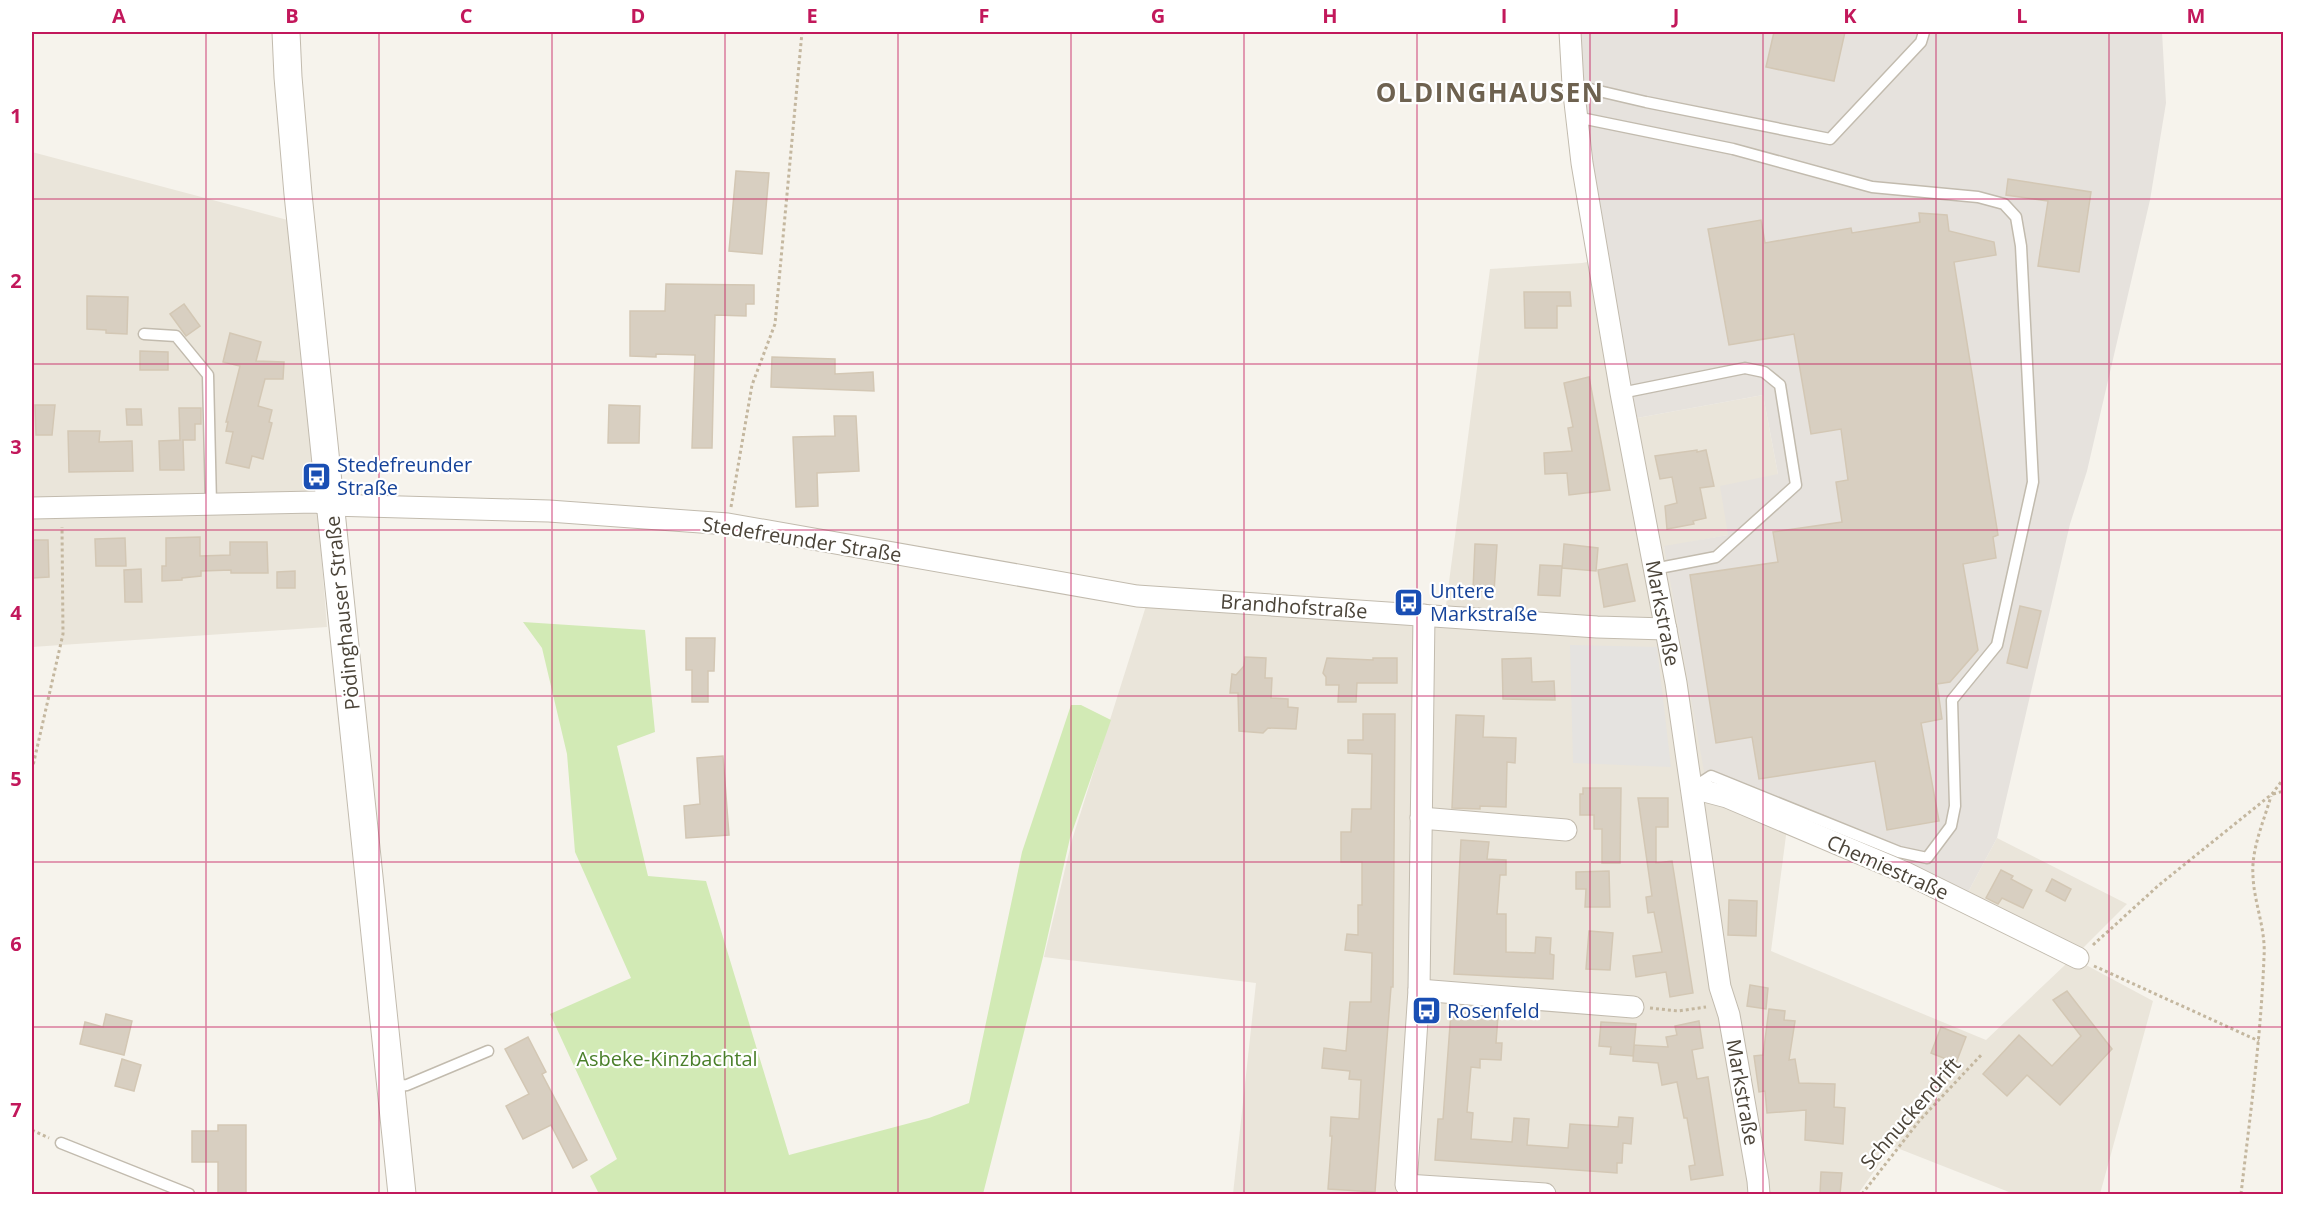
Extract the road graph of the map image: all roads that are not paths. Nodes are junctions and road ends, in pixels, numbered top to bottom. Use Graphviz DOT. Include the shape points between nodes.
graph roads {
  1 [pos="286,32"];
  2 [pos="1570,32"];
  3 [pos="1924,32"];
  4 [pos="1573,85"];
  5 [pos="1576,117"];
  6 [pos="144,334"];
  7 [pos="1621,393"];
  8 [pos="210,504"];
  9 [pos="330,505"];
  10 [pos="32,508"];
  11 [pos="1654,569"];
  12 [pos="1137,596"];
  13 [pos="1424,615"];
  14 [pos="1666,629"];
  15 [pos="1693,788"];
  16 [pos="1421,818"];
  17 [pos="1566,830"];
  18 [pos="2079,958"];
  19 [pos="1419,990"];
  20 [pos="1633,1007"];
  21 [pos="488,1051"];
  22 [pos="392,1087"];
  23 [pos="61,1143"];
  24 [pos="1406,1190"];
  25 [pos="189,1194"];
  26 [pos="402,1194"];
  27 [pos="1545,1194"];
  28 [pos="1759,1194"];
  1 -- 9 [label="street, Pödinghauser Straße" via="291,121"];
  2 -- 4 [label="street, Markstraße"];
  3 -- 4 [label="lane" via="1921,42 1830,139"];
  4 -- 5 [label="street, Markstraße"];
  5 -- 7 [label="street, Markstraße"];
  5 -- 15 [label="lane" via="1733,149 1872,187 1978,197 2004,204 2016,217 2033,482 1997,645 1952,700 1955,806 1951,826 1927,858 1899,852 1711,776"];
  6 -- 8 [label="lane" via="176,336 208,375"];
  7 -- 11 [label="street, Markstraße"];
  7 -- 11 [label="lane" via="1745,368 1764,372 1780,385 1796,485 1716,557"];
  8 -- 9 [label="street, Stedefreunder Straße"];
  8 -- 10 [label="street, Stedefreunder Straße"];
  9 -- 12 [label="street, Stedefreunder Straße" via="549,510 728,524"];
  9 -- 22 [label="street, Pödinghauser Straße"];
  11 -- 14 [label="street, Markstraße"];
  12 -- 13 [label="street, Brandhofstraße"];
  13 -- 14 [label="street, Brandhofstraße"];
  13 -- 16 [label="street"];
  14 -- 15 [label="street, Markstraße"];
  15 -- 18 [label="street, Chemiestraße" via="1726,797 1906,873"];
  15 -- 28 [label="street, Markstraße" via="1720,987"];
  16 -- 17 [label="street"];
  16 -- 19 [label="street"];
  19 -- 20 [label="street"];
  19 -- 24 [label="street"];
  21 -- 22 [label="lane" via="407,1085"];
  22 -- 26 [label="street, Pödinghauser Straße"];
  23 -- 25 [label="lane"];
  24 -- 27 [label="street"];
}
